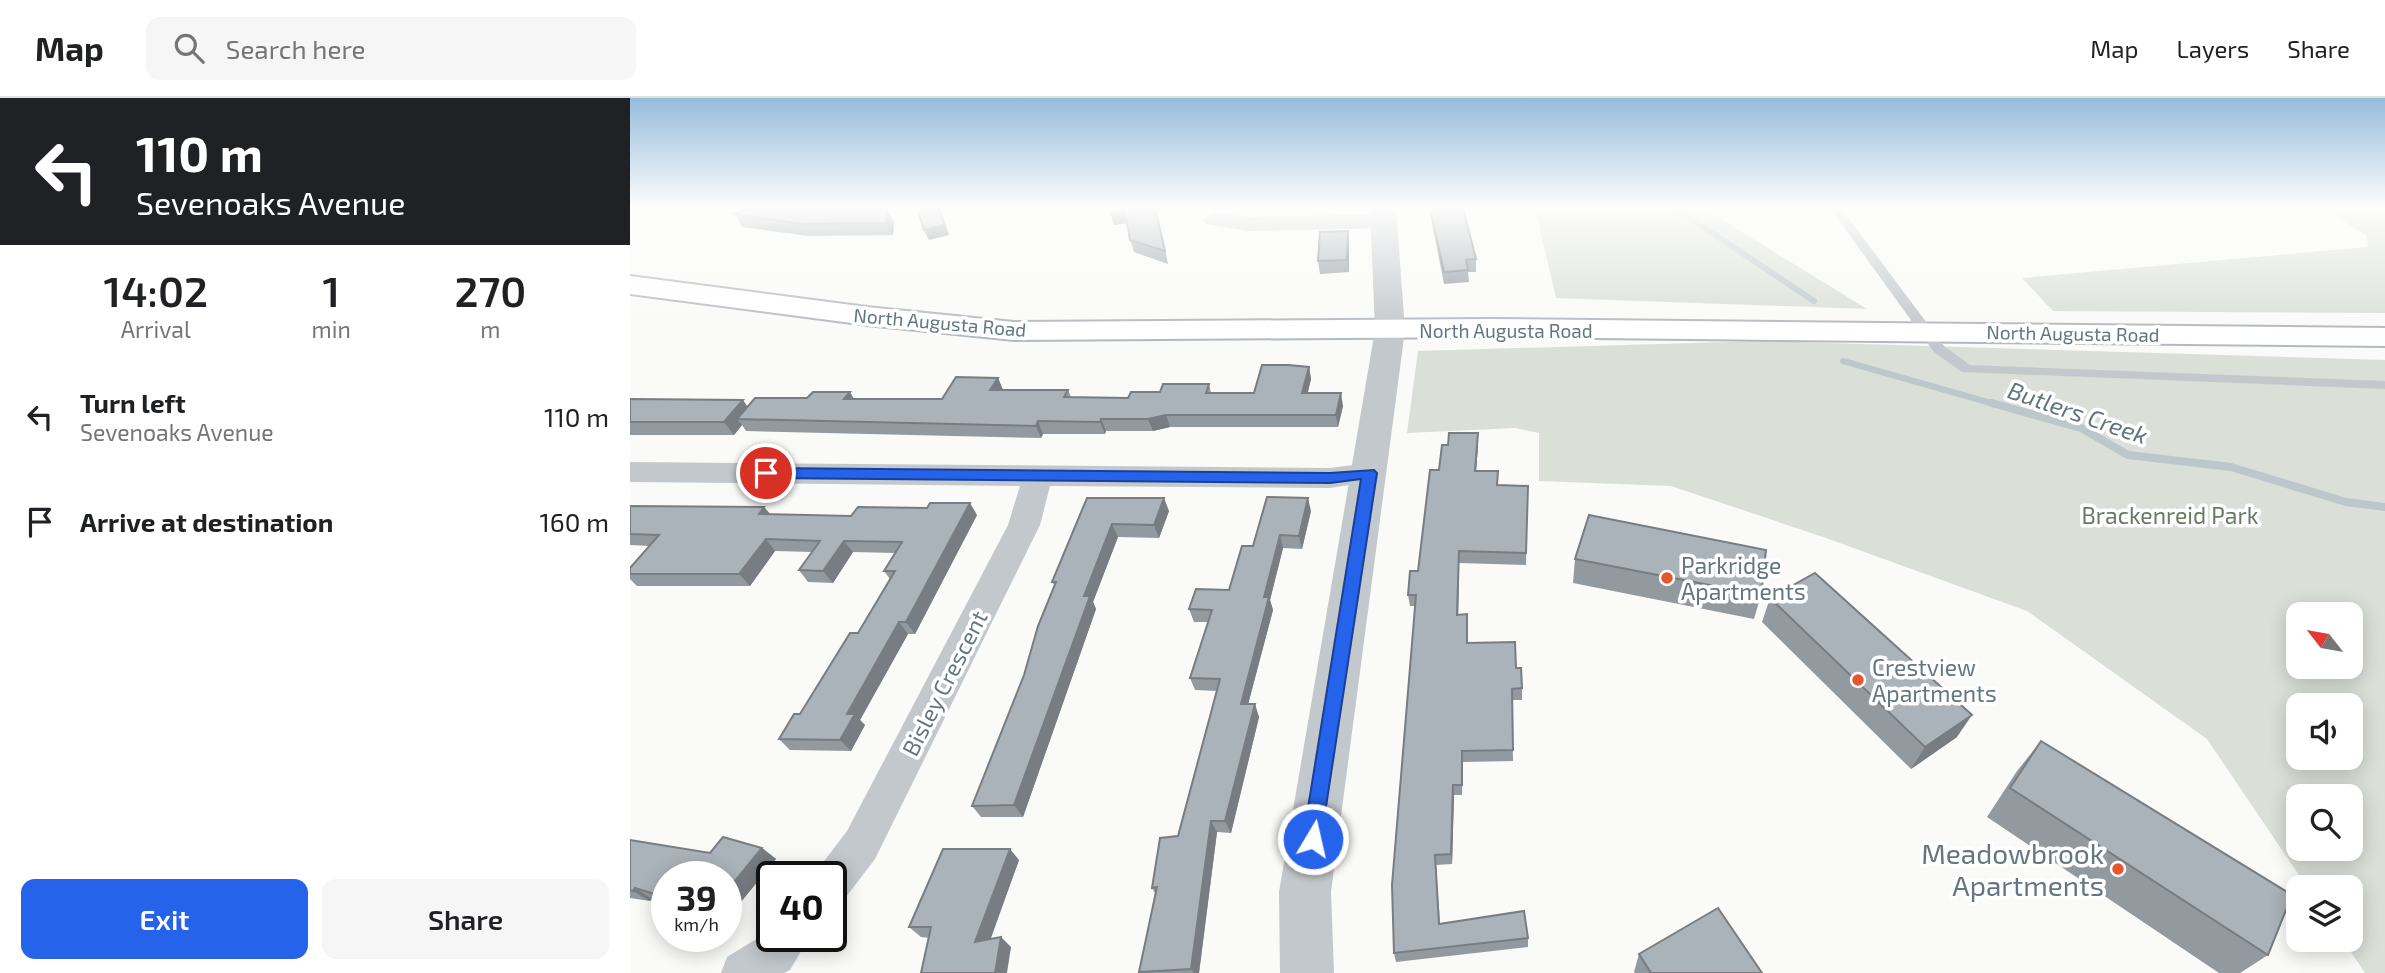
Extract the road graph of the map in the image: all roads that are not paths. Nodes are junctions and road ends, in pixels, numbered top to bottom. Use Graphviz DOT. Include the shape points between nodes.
graph roads {
  1 [pos="1386,249"];
  2 [pos="1865,249"];
  3 [pos="630,285"];
  4 [pos="1390,330"];
  5 [pos="1924,331"];
  6 [pos="2385,337"];
  7 [pos="2385,386"];
  8 [pos="630,472"];
  9 [pos="1369,473"];
  10 [pos="1038,474"];
  11 [pos="847,862"];
  12 [pos="1307,973"];
  1 -- 4 [label="street"];
  2 -- 5 [label="lane"];
  3 -- 4 [label="main road, North Augusta Road" via="1014,331"];
  4 -- 5 [label="main road, North Augusta Road"];
  4 -- 9 [label="street"];
  5 -- 6 [label="main road, North Augusta Road"];
  5 -- 7 [label="lane" via="1939,349 1967,369"];
  8 -- 10 [label="street"];
  9 -- 10 [label="street" via="1330,478"];
  9 -- 12 [label="street" via="1305,892"];
  10 -- 11 [label="street, Bisley Crescent" via="1024,525 861,845"];
}
